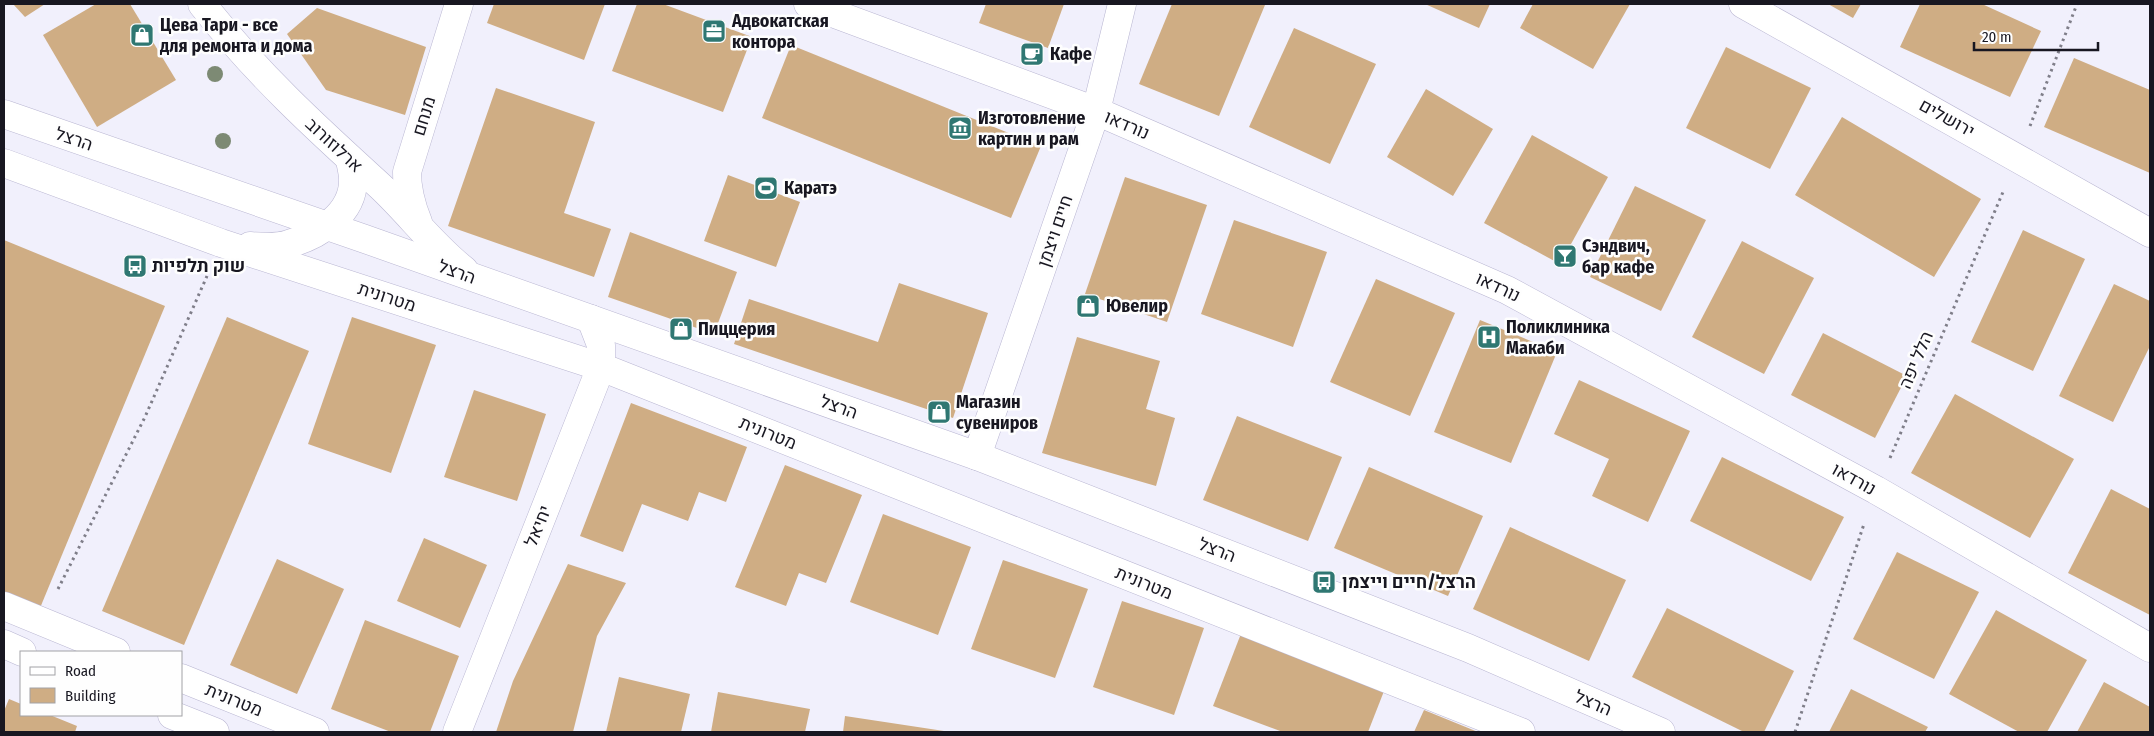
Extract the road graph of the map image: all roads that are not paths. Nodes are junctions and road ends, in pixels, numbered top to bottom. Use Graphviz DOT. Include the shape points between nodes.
graph roads {
  1 [pos="202,4"];
  2 [pos="459,4"];
  3 [pos="808,4"];
  4 [pos="1122,4"];
  5 [pos="1743,4"];
  6 [pos="1096,111"];
  7 [pos="4,114"];
  8 [pos="350,160"];
  9 [pos="4,163"];
  10 [pos="327,226"];
  11 [pos="421,228"];
  12 [pos="2150,233"];
  13 [pos="221,243"];
  14 [pos="475,279"];
  15 [pos="591,319"];
  16 [pos="601,367"];
  17 [pos="977,456"];
  18 [pos="4,606"];
  19 [pos="4,644"];
  20 [pos="2150,648"];
  21 [pos="20,651"];
  22 [pos="114,651"];
  23 [pos="182,678"];
  24 [pos="175,716"];
  25 [pos="215,732"];
  26 [pos="315,732"];
  27 [pos="457,732"];
  28 [pos="1522,732"];
  29 [pos="1661,732"];
  1 -- 8 [label="street, ארלוזורוב" via="265,78"];
  2 -- 11 [label="street, מנחם" via="407,172 410,203"];
  3 -- 6 [label="street, נורדאו"];
  4 -- 6 [label="street, חיים ויצמן"];
  5 -- 12 [label="street, ירושלים"];
  6 -- 17 [label="street, חיים ויצמן"];
  6 -- 20 [label="street, נורדאו" via="1507,290 1876,490"];
  7 -- 10 [label="street, הרצל"];
  8 -- 10 [label="street" via="352,190 339,216"];
  8 -- 11 [label="street, ארלוזורוב"];
  9 -- 13 [label="street, מטרונית"];
  10 -- 13 [label="street" via="288,244 251,246"];
  10 -- 14 [label="street, הרצל"];
  11 -- 14 [label="street, ארלוזורוב"];
  13 -- 16 [label="street, מטרונית"];
  14 -- 15 [label="street, הרצל"];
  15 -- 16 [label="street, יחיאל" via="601,345"];
  15 -- 17 [label="street, הרצל"];
  16 -- 27 [label="street, יחיאל"];
  16 -- 28 [label="street, מטרונית"];
  17 -- 29 [label="street, הרצל" via="1468,648"];
  18 -- 22 [label="street"];
  19 -- 21 [label="street"];
  23 -- 26 [label="street, מטרונית"];
  24 -- 25 [label="street"];
}
